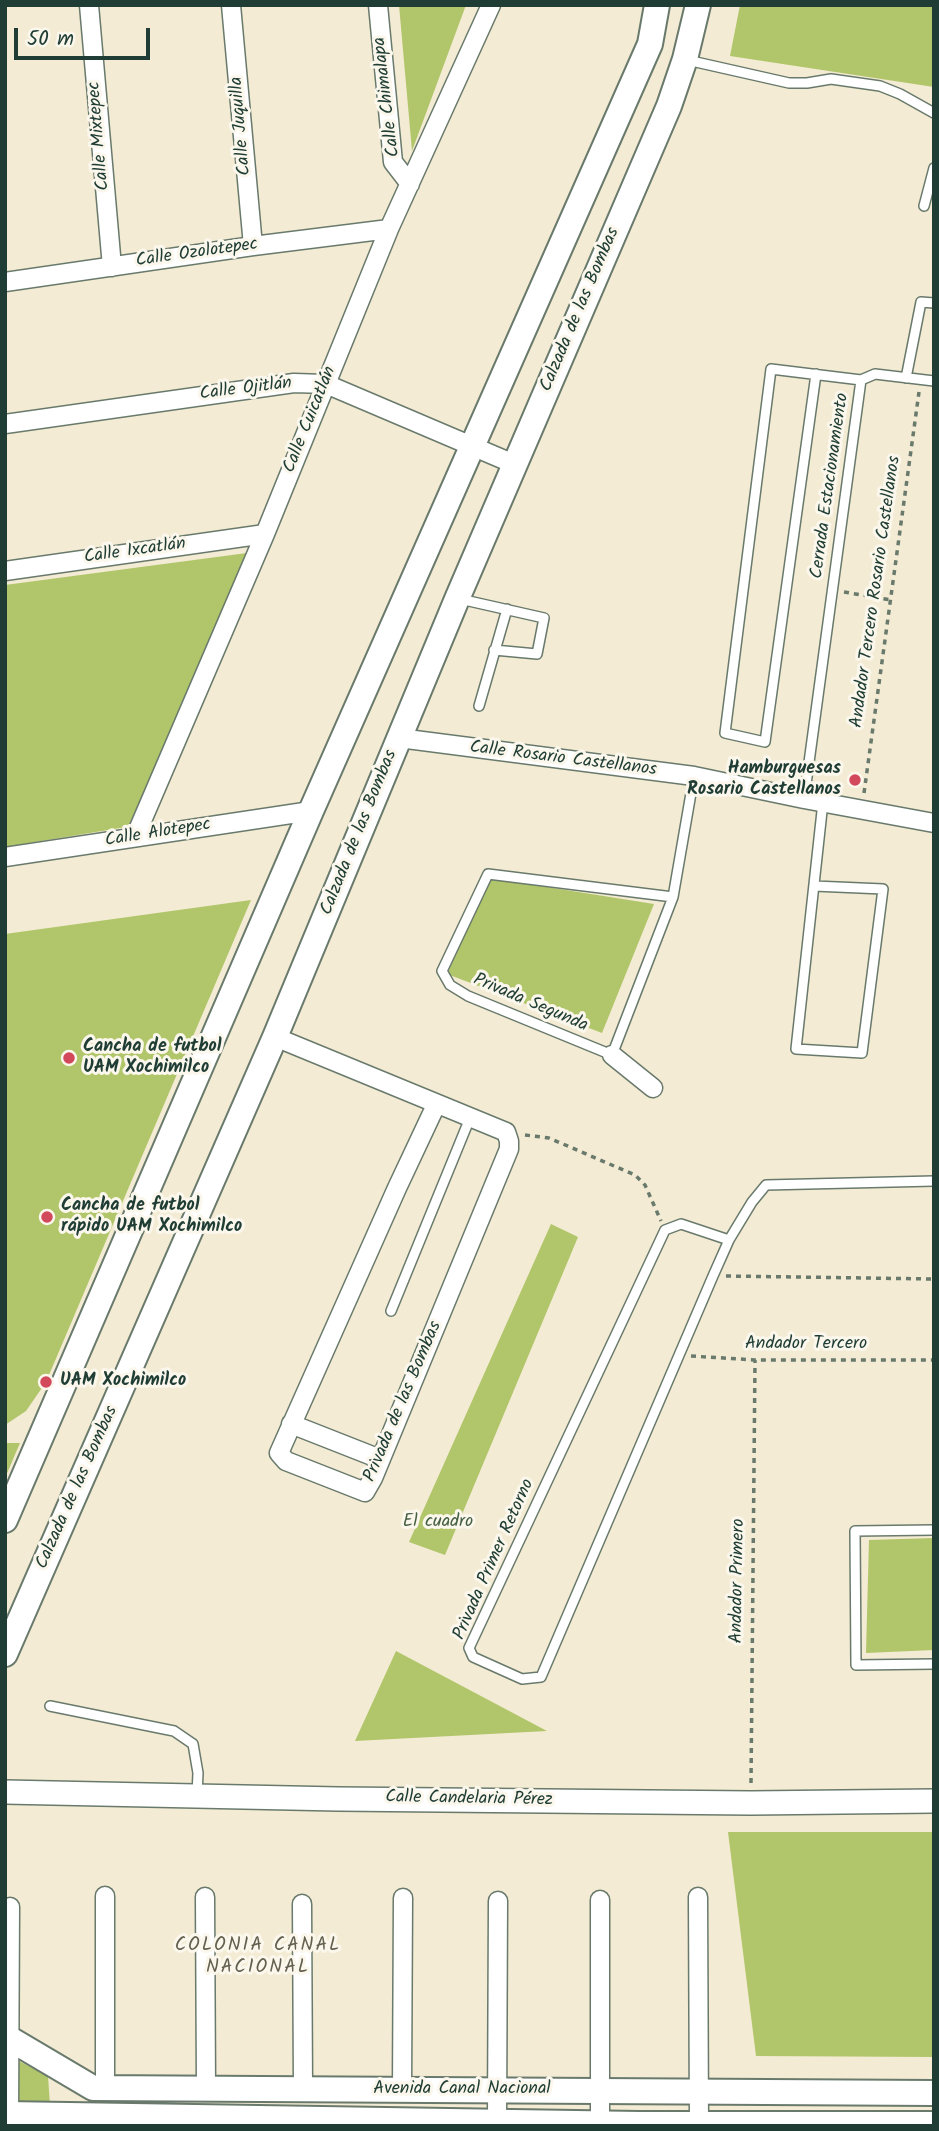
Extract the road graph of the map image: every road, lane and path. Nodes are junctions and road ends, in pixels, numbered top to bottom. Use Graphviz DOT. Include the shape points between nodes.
graph roads {
  1 [pos="89,5"];
  2 [pos="231,5"];
  3 [pos="378,5"];
  4 [pos="491,5"];
  5 [pos="657,5"];
  6 [pos="698,5"];
  7 [pos="685,59"];
  8 [pos="934,113"];
  9 [pos="934,168"];
  10 [pos="410,184"];
  11 [pos="924,206"];
  12 [pos="389,229"];
  13 [pos="253,246"];
  14 [pos="112,267"];
  15 [pos="5,282"];
  16 [pos="934,303"];
  17 [pos="816,374"];
  18 [pos="906,378"];
  19 [pos="921,379"];
  20 [pos="861,380"];
  21 [pos="934,381"];
  22 [pos="327,384"];
  23 [pos="5,424"];
  24 [pos="472,445"];
  25 [pos="514,464"];
  26 [pos="265,534"];
  27 [pos="5,571"];
  28 [pos="832,590"];
  29 [pos="457,598"];
  30 [pos="891,600"];
  31 [pos="507,610"];
  32 [pos="494,650"];
  33 [pos="480,706"];
  34 [pos="399,738"];
  35 [pos="694,776"];
  36 [pos="804,799"];
  37 [pos="823,802"];
  38 [pos="862,809"];
  39 [pos="311,811"];
  40 [pos="934,823"];
  41 [pos="135,837"];
  42 [pos="5,857"];
  43 [pos="814,886"];
  44 [pos="673,897"];
  45 [pos="275,1037"];
  46 [pos="612,1055"];
  47 [pos="653,1088"];
  48 [pos="436,1105"];
  49 [pos="470,1118"];
  50 [pos="506,1132"];
  51 [pos="934,1181"];
  52 [pos="665,1230"];
  53 [pos="729,1240"];
  54 [pos="713,1276"];
  55 [pos="934,1279"];
  56 [pos="391,1311"];
  57 [pos="677,1355"];
  58 [pos="755,1360"];
  59 [pos="934,1360"];
  60 [pos="292,1424"];
  61 [pos="380,1459"];
  62 [pos="5,1520"];
  63 [pos="934,1530"];
  64 [pos="5,1654"];
  65 [pos="934,1664"];
  66 [pos="50,1706"];
  67 [pos="5,1792"];
  68 [pos="197,1795"];
  69 [pos="934,1801"];
  70 [pos="751,1802"];
  71 [pos="105,1895"];
  72 [pos="205,1897"];
  73 [pos="698,1897"];
  74 [pos="403,1898"];
  75 [pos="600,1899"];
  76 [pos="498,1901"];
  77 [pos="302,1904"];
  78 [pos="10,1907"];
  79 [pos="8,2038"];
  80 [pos="105,2088"];
  81 [pos="206,2088"];
  82 [pos="303,2089"];
  83 [pos="402,2090"];
  84 [pos="498,2090"];
  85 [pos="601,2091"];
  86 [pos="699,2091"];
  87 [pos="934,2093"];
  88 [pos="7,2114"];
  89 [pos="497,2121"];
  90 [pos="600,2123"];
  91 [pos="934,2123"];
  92 [pos="699,2124"];
  1 -- 14 [label="street, Calle Mixtepec"];
  2 -- 13 [label="street, Calle Juquilla"];
  3 -- 10 [label="street, Calle Chimalapa" via="393,162"];
  4 -- 10 [label="street, Calle Cuicatlán"];
  5 -- 24 [label="main road" via="650,44"];
  6 -- 7 [label="main road, Calzada de las Bombas"];
  7 -- 8 [label="lane" via="789,83 831,79 880,86"];
  7 -- 25 [label="main road, Calzada de las Bombas" via="669,106"];
  9 -- 11 [label="lane"];
  10 -- 12 [label="street, Calle Cuicatlán"];
  12 -- 13 [label="street, Calle Ozolotepec"];
  12 -- 22 [label="street, Calle Cuicatlán"];
  13 -- 14 [label="street, Calle Ozolotepec"];
  14 -- 15 [label="street, Calle Ozolotepec"];
  16 -- 18 [label="lane" via="921,302"];
  17 -- 17 [label="lane, Cerrada Estacionamiento" via="771,369 725,733 765,742"];
  17 -- 20 [label="lane, Cerrada Estacionamiento"];
  18 -- 19 [label="lane"];
  18 -- 20 [label="lane" via="875,374"];
  19 -- 21 [label="lane"];
  19 -- 30 [label="path, Andador Tercero Rosario Castellanos"];
  20 -- 28 [label="lane, Cerrada Estacionamiento"];
  22 -- 23 [label="street, Calle Ojitlán" via="294,383"];
  22 -- 24 [label="street, Calle Ojitlán"];
  22 -- 26 [label="street, Calle Cuicatlán"];
  24 -- 25 [label="street, Calle Ojitlán"];
  24 -- 39 [label="main road"];
  25 -- 29 [label="main road, Calzada de las Bombas"];
  26 -- 27 [label="street, Calle Ixcatlán"];
  26 -- 41 [label="street, Calle Cuicatlán"];
  28 -- 30 [label="path"];
  28 -- 36 [label="lane, Cerrada Estacionamiento"];
  29 -- 31 [label="lane"];
  29 -- 34 [label="main road, Calzada de las Bombas"];
  30 -- 38 [label="path, Andador Tercero Rosario Castellanos"];
  31 -- 32 [label="lane"];
  31 -- 32 [label="lane" via="544,618 537,654"];
  32 -- 33 [label="lane"];
  34 -- 35 [label="street, Calle Rosario Castellanos"];
  34 -- 45 [label="main road, Calzada de las Bombas"];
  35 -- 36 [label="street, Calle Rosario Castellanos"];
  35 -- 44 [label="lane"];
  36 -- 37 [label="street, Calle Rosario Castellanos"];
  37 -- 38 [label="street, Calle Rosario Castellanos"];
  37 -- 43 [label="lane"];
  38 -- 40 [label="street, Calle Rosario Castellanos"];
  39 -- 41 [label="street, Calle Alotepec"];
  39 -- 62 [label="main road"];
  41 -- 42 [label="street, Calle Alotepec"];
  43 -- 43 [label="lane" via="796,1049 862,1053 883,890"];
  44 -- 46 [label="lane"];
  44 -- 46 [label="lane, Privada Segunda" via="488,874 442,971 450,985 468,996"];
  45 -- 48 [label="street"];
  45 -- 64 [label="main road, Calzada de las Bombas"];
  46 -- 47 [label="street"];
  48 -- 49 [label="street"];
  48 -- 60 [label="street, Privada de las Bombas"];
  49 -- 50 [label="street"];
  49 -- 56 [label="lane"];
  50 -- 52 [label="path" via="549,1138 635,1175 645,1185"];
  50 -- 61 [label="street, Privada de las Bombas" via="509,1149"];
  51 -- 53 [label="lane, Privada Primer Retorno" via="766,1185"];
  52 -- 53 [label="lane" via="681,1224"];
  52 -- 57 [label="lane, Privada Primer Retorno" via="470,1648 472,1657 522,1679 541,1678"];
  53 -- 54 [label="lane, Privada Primer Retorno"];
  54 -- 55 [label="path"];
  54 -- 57 [label="lane, Privada Primer Retorno"];
  57 -- 58 [label="path, Andador Tercero"];
  58 -- 59 [label="path, Andador Tercero"];
  58 -- 70 [label="path, Andador Primero"];
  60 -- 61 [label="street"];
  60 -- 61 [label="street, Privada de las Bombas" via="279,1453 286,1461 357,1490 365,1492"];
  63 -- 65 [label="lane" via="855,1531 856,1665"];
  66 -- 68 [label="lane" via="174,1731 193,1744"];
  67 -- 68 [label="street, Calle Candelaria Pérez"];
  68 -- 70 [label="street, Calle Candelaria Pérez"];
  69 -- 70 [label="street, Calle Candelaria Pérez"];
  71 -- 80 [label="street"];
  72 -- 81 [label="street"];
  73 -- 86 [label="street"];
  74 -- 83 [label="street"];
  75 -- 85 [label="street"];
  76 -- 84 [label="street"];
  77 -- 82 [label="street"];
  78 -- 79 [label="street"];
  79 -- 80 [label="main road, Avenida Canal Nacional" via="93,2088"];
  79 -- 88 [label="street"];
  80 -- 81 [label="main road, Avenida Canal Nacional"];
  81 -- 82 [label="main road, Avenida Canal Nacional"];
  82 -- 83 [label="main road, Avenida Canal Nacional"];
  83 -- 84 [label="main road, Avenida Canal Nacional"];
  84 -- 85 [label="main road, Avenida Canal Nacional"];
  84 -- 89 [label="street"];
  85 -- 86 [label="main road, Avenida Canal Nacional"];
  85 -- 90 [label="street"];
  86 -- 87 [label="main road, Avenida Canal Nacional"];
  86 -- 92 [label="street"];
  88 -- 89 [label="main road, Avenida Canal Nacional"];
  89 -- 90 [label="main road, Avenida Canal Nacional"];
  90 -- 92 [label="main road, Avenida Canal Nacional"];
  91 -- 92 [label="main road, Avenida Canal Nacional"];
}
